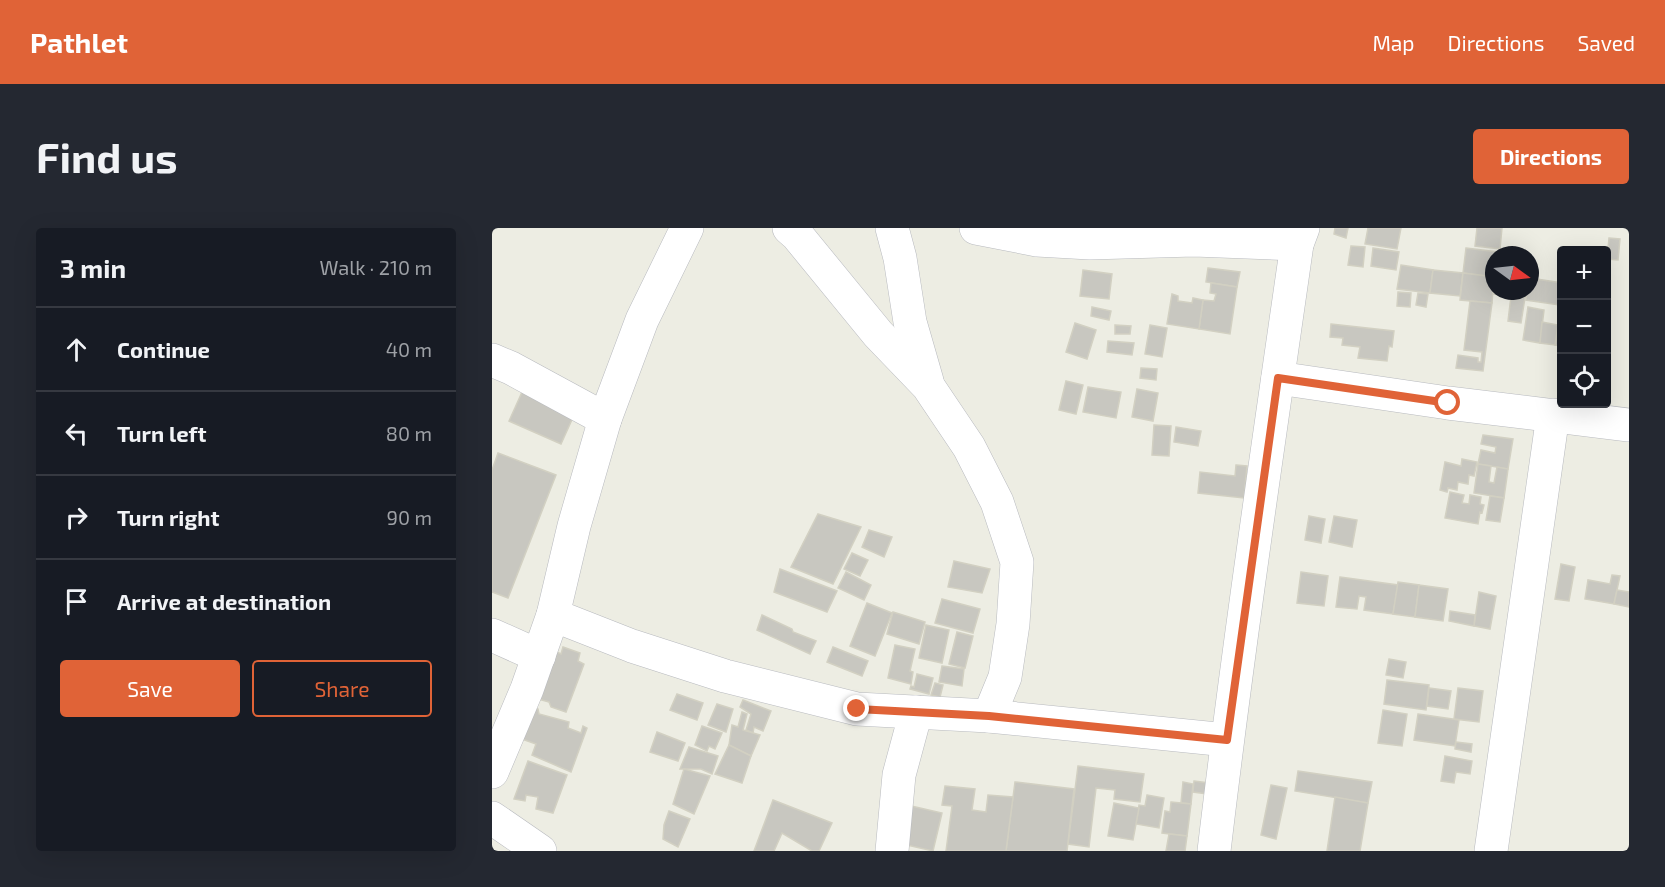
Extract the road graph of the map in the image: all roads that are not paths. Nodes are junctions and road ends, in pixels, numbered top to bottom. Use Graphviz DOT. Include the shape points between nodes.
graph roads {
  1 [pos="687,228"];
  2 [pos="789,228"];
  3 [pos="892,228"];
  4 [pos="976,228"];
  5 [pos="1300,236"];
  6 [pos="492,360"];
  7 [pos="1278,378"];
  8 [pos="928,386"];
  9 [pos="1552,415"];
  10 [pos="605,419"];
  11 [pos="1629,425"];
  12 [pos="553,615"];
  13 [pos="492,635"];
  14 [pos="539,656"];
  15 [pos="916,712"];
  16 [pos="989,716"];
  17 [pos="1227,740"];
  18 [pos="492,772"];
  19 [pos="492,818"];
  20 [pos="540,851"];
  21 [pos="892,851"];
  22 [pos="1214,851"];
  23 [pos="1491,851"];
  1 -- 10 [label="street" via="642,320"];
  2 -- 8 [label="street" via="878,334"];
  3 -- 8 [label="street" via="910,322"];
  4 -- 5 [label="street" via="1037,240 1090,243"];
  5 -- 7 [label="street"];
  6 -- 10 [label="street"];
  7 -- 9 [label="street"];
  7 -- 17 [label="street"];
  8 -- 16 [label="street" via="969,447 988,484 1017,562 1005,677"];
  9 -- 11 [label="street"];
  9 -- 23 [label="street"];
  10 -- 12 [label="street"];
  12 -- 14 [label="street"];
  12 -- 15 [label="street" via="725,676 857,709"];
  13 -- 14 [label="street"];
  14 -- 18 [label="street"];
  15 -- 16 [label="street"];
  15 -- 21 [label="street" via="899,775"];
  16 -- 17 [label="street"];
  17 -- 22 [label="street"];
  19 -- 20 [label="street"];
}
